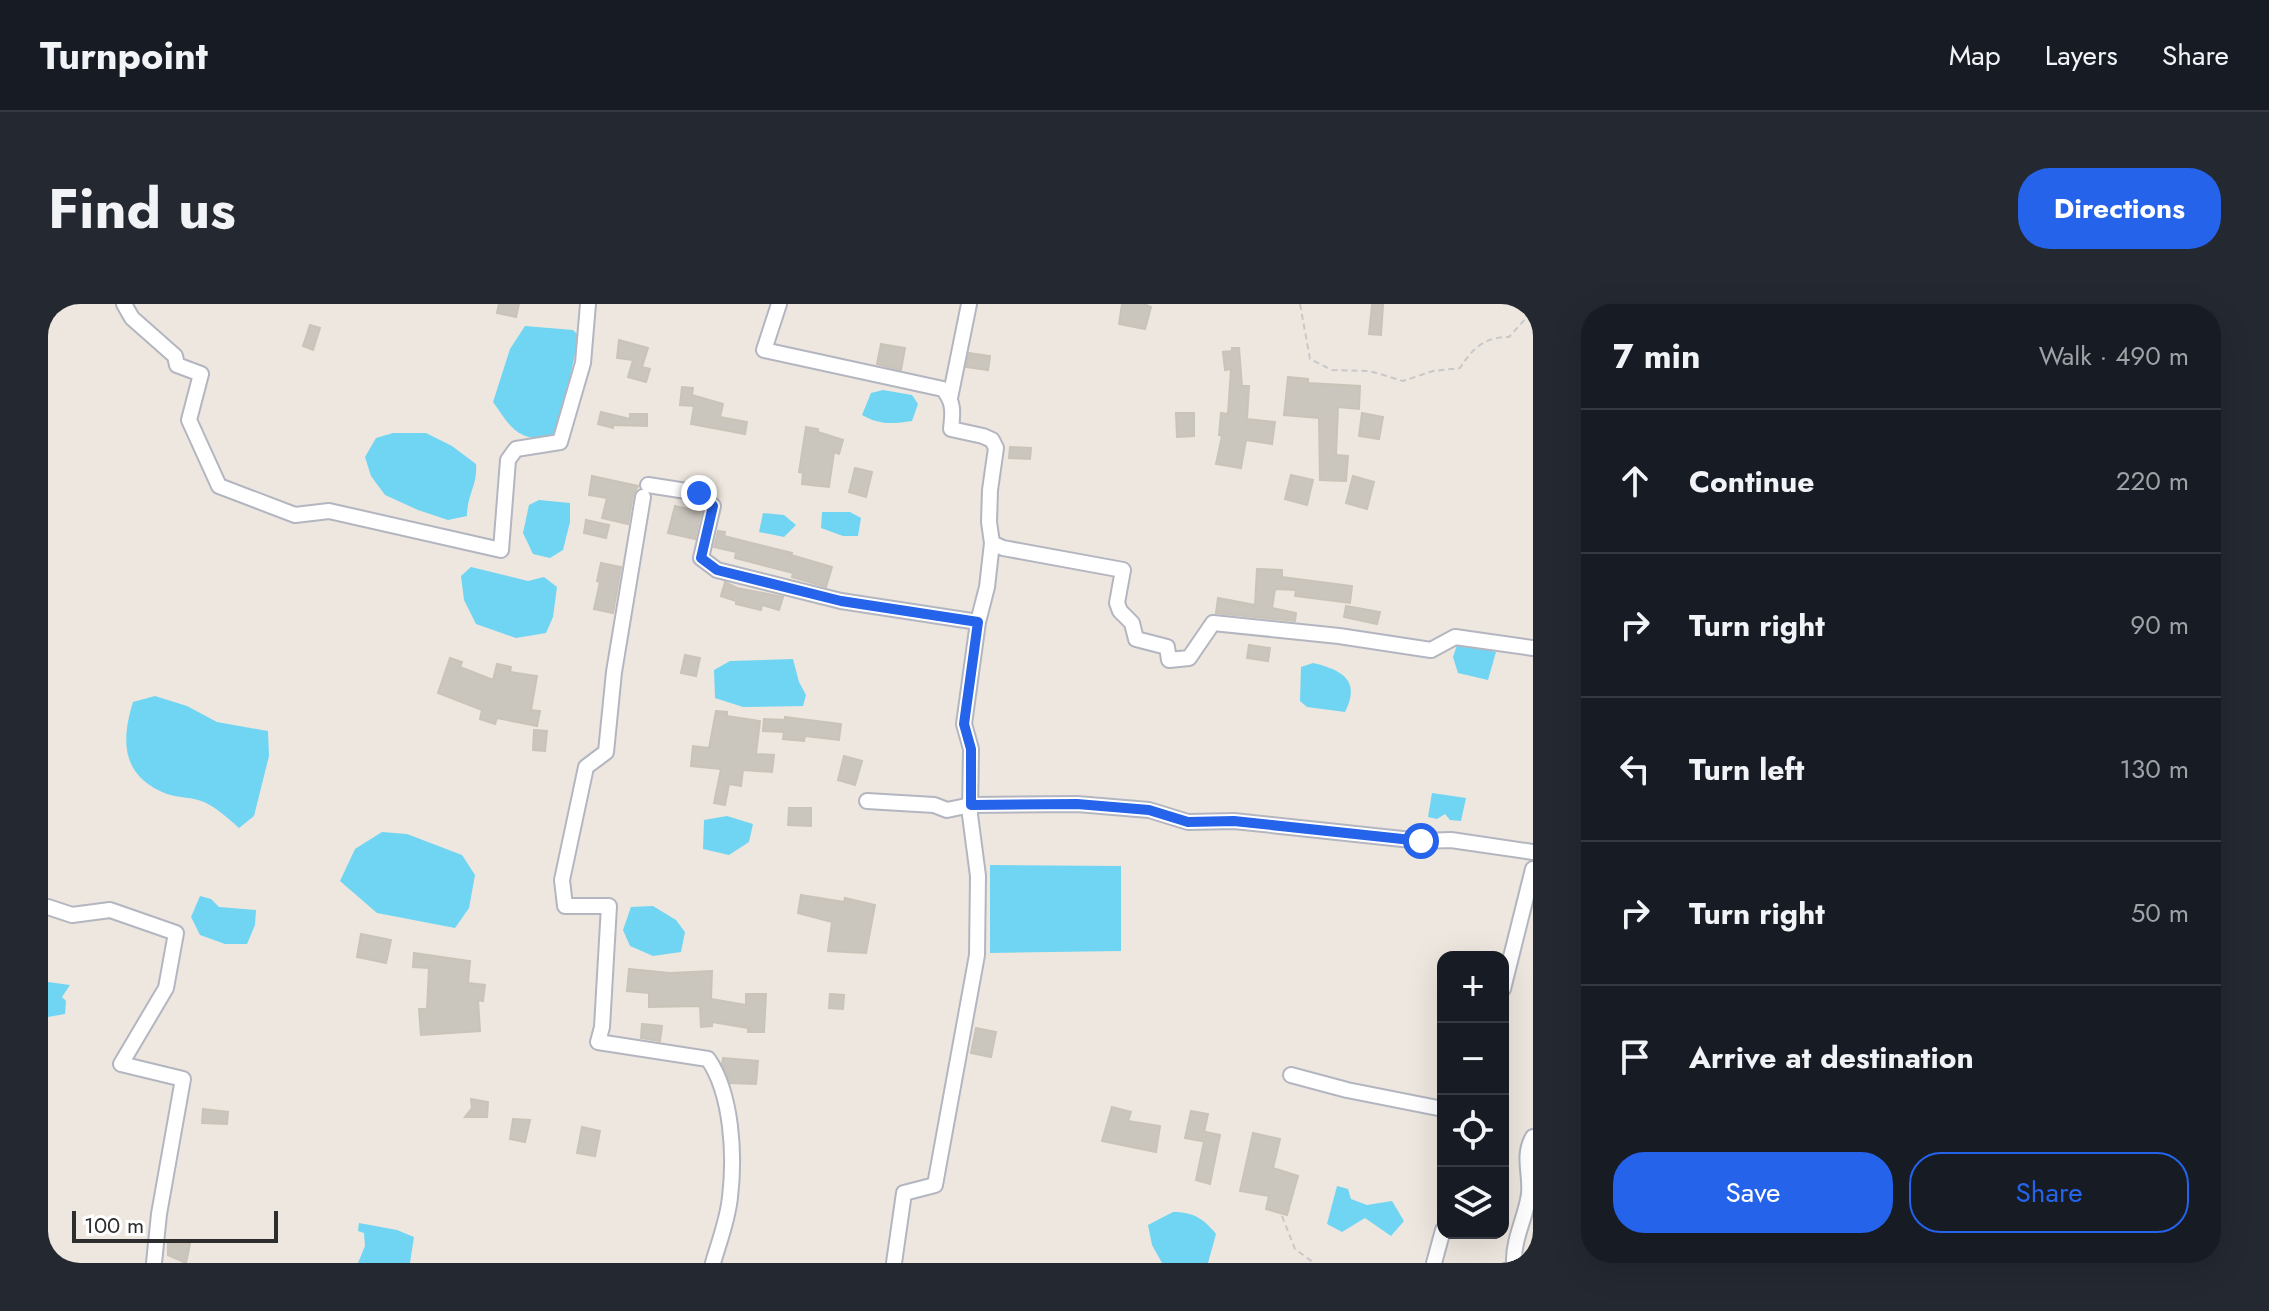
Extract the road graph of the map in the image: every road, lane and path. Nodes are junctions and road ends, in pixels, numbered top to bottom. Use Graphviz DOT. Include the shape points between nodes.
graph roads {
  1 [pos="124,304"];
  2 [pos="588,304"];
  3 [pos="779,304"];
  4 [pos="969,304"];
  5 [pos="1300,304"];
  6 [pos="1529,304"];
  7 [pos="950,398"];
  8 [pos="992,543"];
  9 [pos="978,622"];
  10 [pos="1533,648"];
  11 [pos="867,801"];
  12 [pos="971,805"];
  13 [pos="1533,852"];
  14 [pos="1533,869"];
  15 [pos="48,907"];
  16 [pos="1509,965"];
  17 [pos="1291,1075"];
  18 [pos="1437,1108"];
  19 [pos="1533,1137"];
  20 [pos="1282,1216"];
  21 [pos="1441,1239"];
  22 [pos="154,1263"];
  23 [pos="713,1263"];
  24 [pos="894,1263"];
  25 [pos="1314,1263"];
  26 [pos="1434,1263"];
  27 [pos="1514,1263"];
  1 -- 2 [label="street" via="132,318 175,356 177,365 201,374 189,420 219,486 295,515 329,511 501,550 508,460 516,449 560,442 583,363"];
  3 -- 7 [label="street" via="764,350 943,389"];
  4 -- 7 [label="street"];
  5 -- 6 [label="path" via="1310,359 1332,370 1370,371 1403,381 1460,368 1472,349 1509,337 1526,318"];
  7 -- 8 [label="street" via="951,429 983,436 996,448"];
  8 -- 9 [label="street"];
  8 -- 10 [label="street" via="1123,570 1120,611 1132,623 1136,639 1167,647 1169,660 1189,658 1213,623 1431,650 1455,637"];
  9 -- 12 [label="street" via="964,724 971,749"];
  9 -- 23 [label="street" via="841,601 717,570 701,558 713,506 699,493 646,491 626,589 606,752 586,767 562,880 565,906 609,906 598,1042 708,1059 719,1075 731,1127 730,1197"];
  11 -- 12 [label="street" via="947,810"];
  12 -- 13 [label="street" via="1091,805 1149,810 1188,822 1234,821"];
  12 -- 24 [label="street" via="978,876 977,955 935,1185 904,1193"];
  14 -- 16 [label="street"];
  15 -- 22 [label="street" via="72,915 110,910 176,933 166,988 121,1064 183,1079"];
  17 -- 18 [label="street"];
  19 -- 27 [label="street" via="1527,1148 1529,1191"];
  20 -- 25 [label="path" via="1295,1249"];
  21 -- 26 [label="street"];
}
